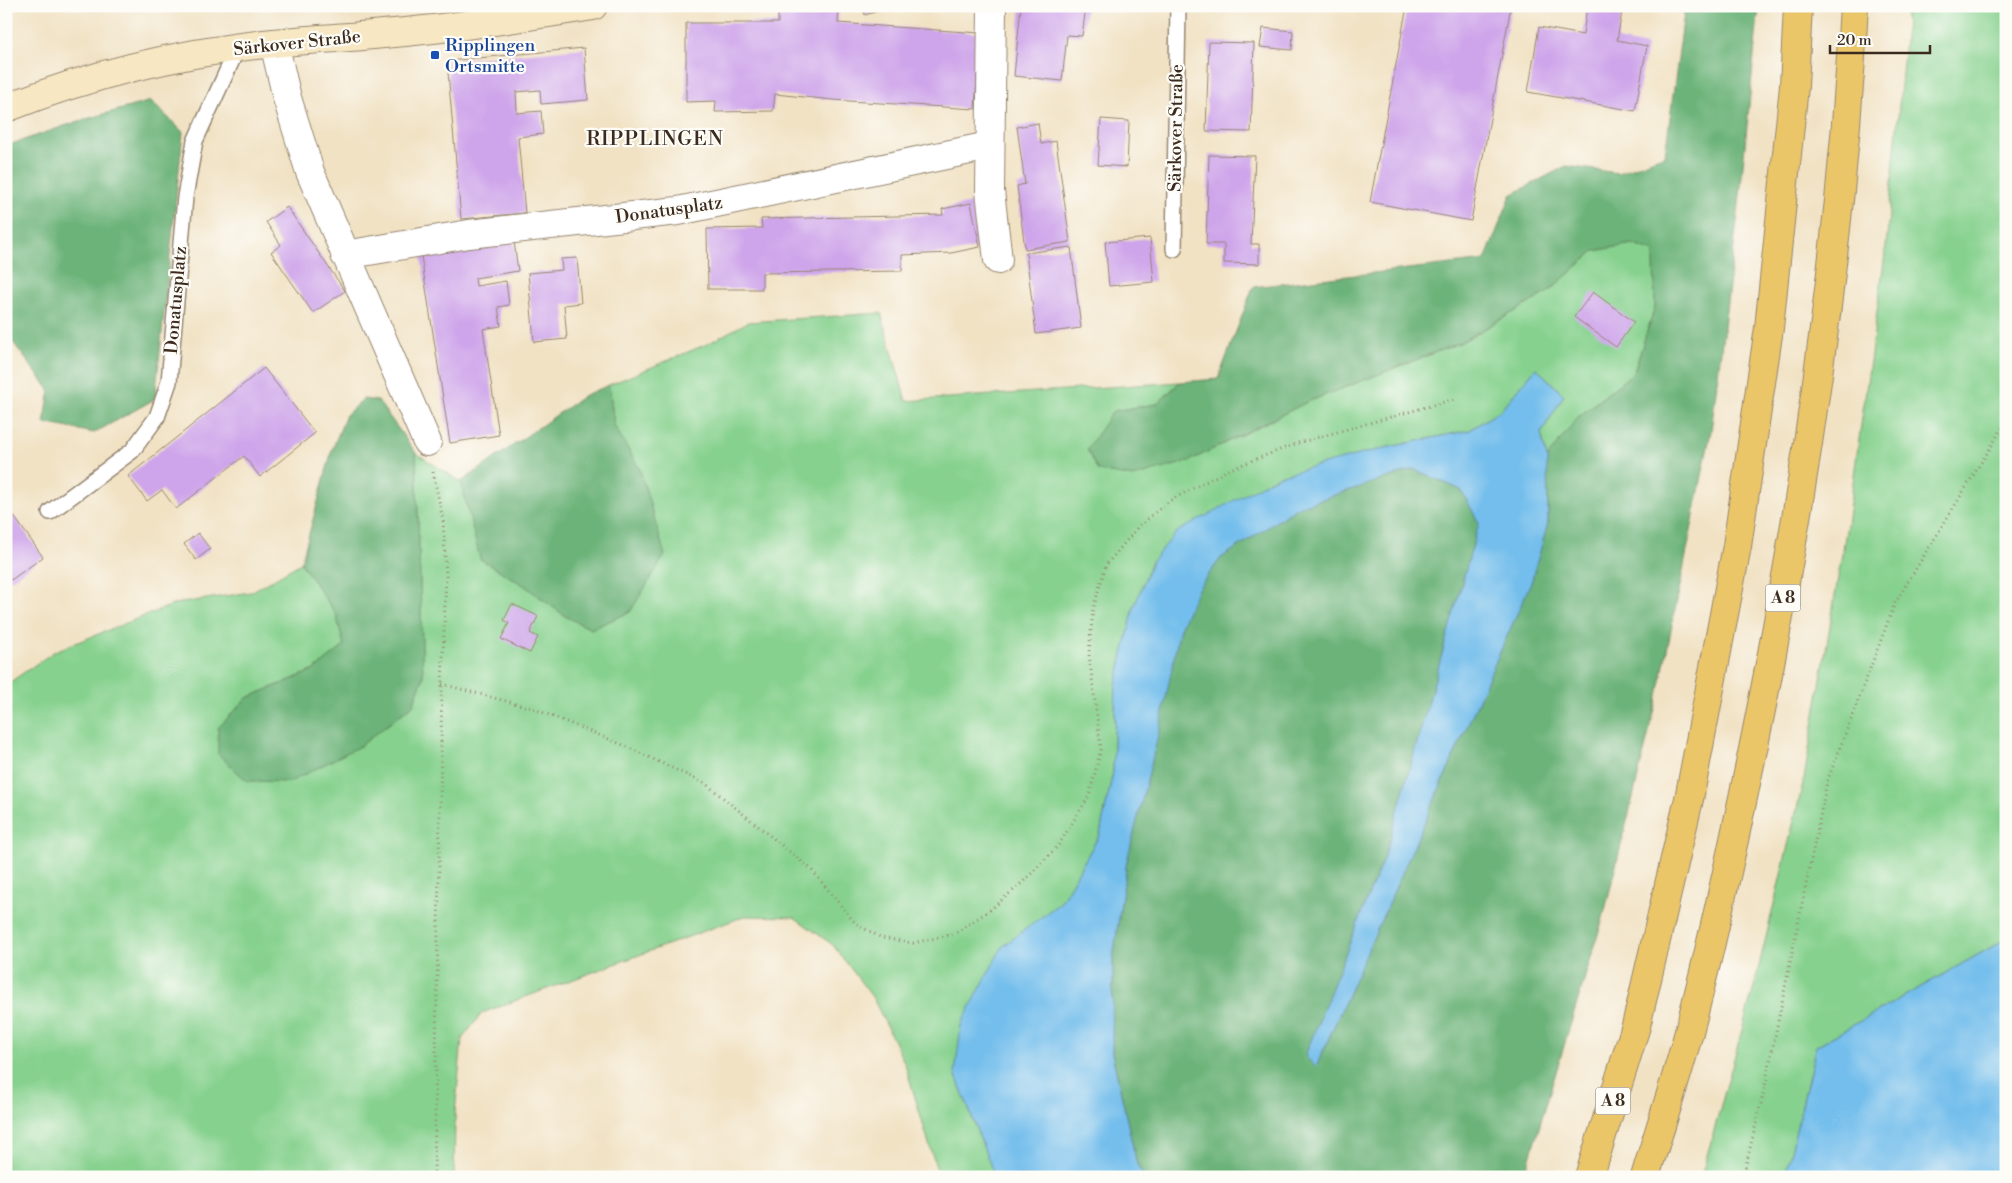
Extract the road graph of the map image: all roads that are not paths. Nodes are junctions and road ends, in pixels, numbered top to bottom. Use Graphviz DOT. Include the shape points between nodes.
graph roads {
  1 [pos="593,6"];
  2 [pos="992,6"];
  3 [pos="1178,6"];
  4 [pos="1798,6"];
  5 [pos="1854,6"];
  6 [pos="274,42"];
  7 [pos="238,47"];
  8 [pos="6,108"];
  9 [pos="989,146"];
  10 [pos="1174,249"];
  11 [pos="345,255"];
  12 [pos="998,260"];
  13 [pos="427,442"];
  14 [pos="50,512"];
  15 [pos="1589,1177"];
  16 [pos="1644,1177"];
  1 -- 6 [label="main road, Särkover Straße" via="392,33"];
  2 -- 9 [label="street"];
  3 -- 10 [label="lane, Särkover Straße"];
  4 -- 15 [label="highway, A 8" via="1794,86 1769,328 1737,546 1688,799 1639,1016"];
  5 -- 16 [label="highway, A 8" via="1850,88 1825,332 1792,551 1742,805 1694,1009"];
  6 -- 7 [label="main road, Särkover Straße"];
  6 -- 11 [label="street" via="310,172"];
  7 -- 8 [label="main road, Särkover Straße" via="151,62 45,93"];
  7 -- 14 [label="lane, Donatusplatz" via="195,141 185,197 169,382 157,417 132,451"];
  9 -- 11 [label="street, Donatusplatz" via="678,211 470,234"];
  9 -- 12 [label="street" via="990,191"];
  11 -- 13 [label="street"];
}
